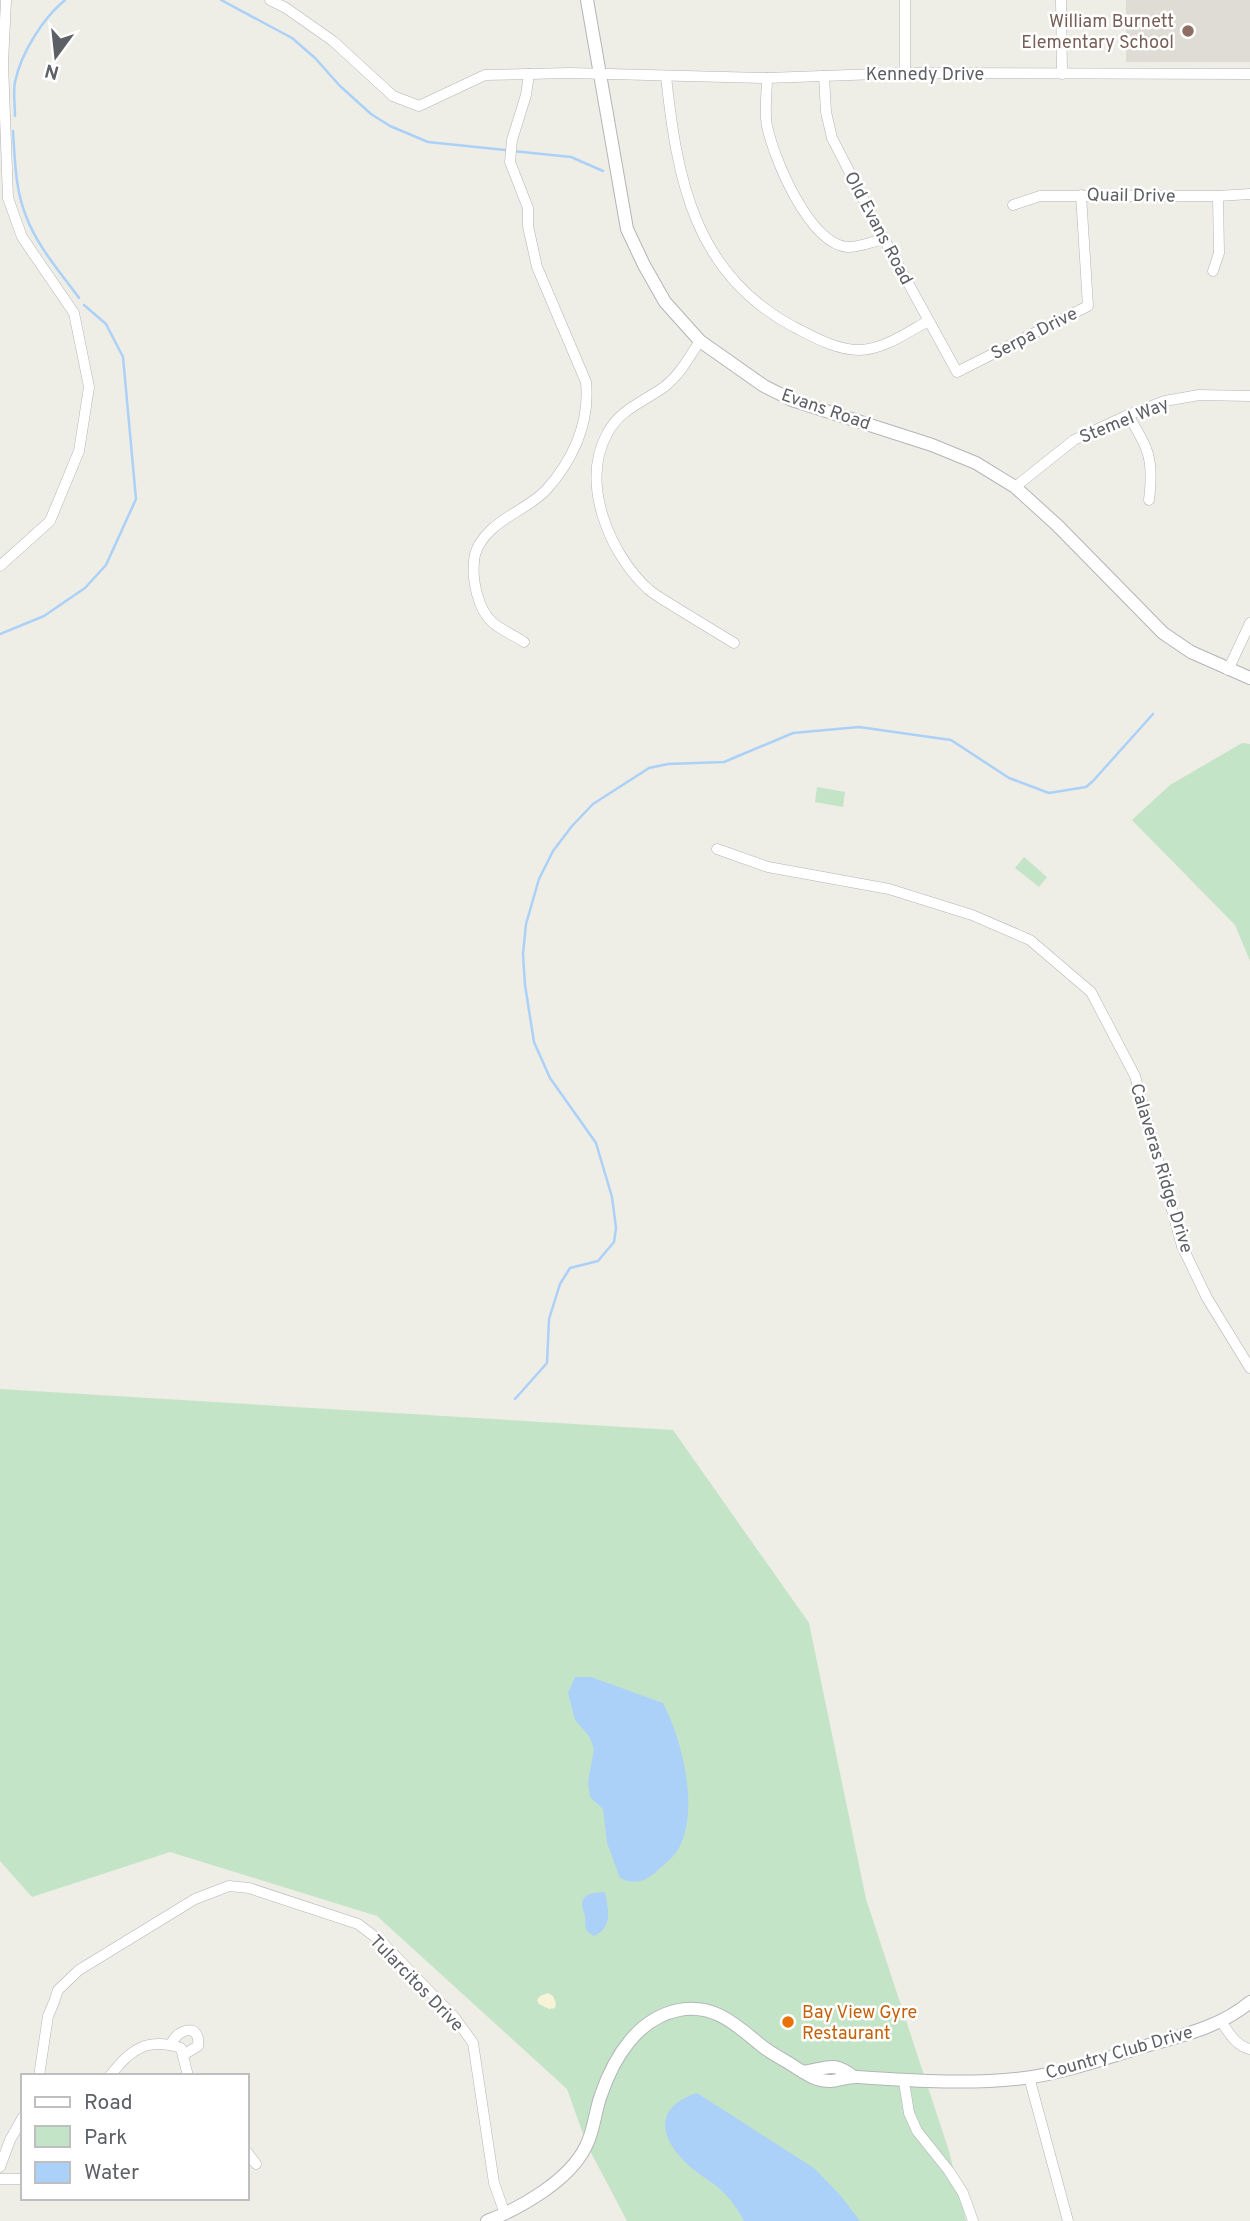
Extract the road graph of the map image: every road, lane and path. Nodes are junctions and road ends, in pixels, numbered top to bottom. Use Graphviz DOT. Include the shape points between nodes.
graph roads {
  1 [pos="6,0"];
  2 [pos="270,0"];
  3 [pos="587,0"];
  4 [pos="905,0"];
  5 [pos="1061,0"];
  6 [pos="905,73"];
  7 [pos="529,74"];
  8 [pos="1062,74"];
  9 [pos="1250,74"];
  10 [pos="600,75"];
  11 [pos="666,76"];
  12 [pos="824,76"];
  13 [pos="767,78"];
  14 [pos="1250,194"];
  15 [pos="1081,195"];
  16 [pos="1218,196"];
  17 [pos="1013,205"];
  18 [pos="884,239"];
  19 [pos="1213,271"];
  20 [pos="928,321"];
  21 [pos="700,341"];
  22 [pos="957,372"];
  23 [pos="1250,396"];
  24 [pos="1128,415"];
  25 [pos="1015,487"];
  26 [pos="1149,500"];
  27 [pos="0,565"];
  28 [pos="1250,623"];
  29 [pos="524,642"];
  30 [pos="734,643"];
  31 [pos="1228,670"];
  32 [pos="1250,678"];
  33 [pos="717,849"];
  34 [pos="1250,1368"];
  35 [pos="1250,2002"];
  36 [pos="1221,2021"];
  37 [pos="171,2044"];
  38 [pos="1250,2049"];
  39 [pos="183,2055"];
  40 [pos="39,2074"];
  41 [pos="111,2074"];
  42 [pos="188,2074"];
  43 [pos="1029,2077"];
  44 [pos="904,2082"];
  45 [pos="21,2121"];
  46 [pos="248,2153"];
  47 [pos="256,2164"];
  48 [pos="0,2167"];
  49 [pos="0,2179"];
  50 [pos="21,2179"];
  51 [pos="505,2214"];
  52 [pos="487,2221"];
  53 [pos="973,2221"];
  54 [pos="1068,2221"];
  1 -- 27 [label="street" via="3,63 8,198 22,237 74,313 89,387 79,451 50,522"];
  2 -- 7 [label="street, Kennedy Drive" via="333,41 393,96 419,106 485,75"];
  3 -- 10 [label="street, Evans Road"];
  4 -- 6 [label="street"];
  5 -- 8 [label="street"];
  6 -- 8 [label="street, Kennedy Drive"];
  6 -- 12 [label="street, Kennedy Drive"];
  7 -- 10 [label="street, Kennedy Drive"];
  7 -- 29 [label="street" via="510,156 528,208 537,267 586,382 588,401 585,421 564,467 545,491 493,528 473,560 485,612"];
  8 -- 9 [label="street, Kennedy Drive"];
  10 -- 11 [label="street, Kennedy Drive"];
  10 -- 21 [label="street, Evans Road" via="627,229 666,302"];
  11 -- 13 [label="street, Kennedy Drive"];
  11 -- 20 [label="street" via="679,169 693,216 715,257 752,299 811,335 838,347 860,350 877,347"];
  12 -- 13 [label="street, Kennedy Drive"];
  12 -- 18 [label="street, Old Evans Road" via="832,138"];
  13 -- 18 [label="street" via="766,124 778,165 801,208 827,239 847,247"];
  14 -- 16 [label="street, Quail Drive"];
  15 -- 16 [label="street, Quail Drive"];
  15 -- 17 [label="street, Quail Drive" via="1040,196"];
  15 -- 22 [label="street, Serpa Drive" via="1088,306"];
  16 -- 19 [label="street" via="1219,253"];
  18 -- 20 [label="street, Old Evans Road"];
  20 -- 22 [label="street, Old Evans Road"];
  21 -- 25 [label="street, Evans Road" via="792,400 932,444"];
  21 -- 30 [label="street" via="677,376 625,411 607,433 598,457 597,490 608,530 634,574 650,591"];
  23 -- 24 [label="street, Stemel Way" via="1199,395"];
  24 -- 25 [label="street, Stemel Way" via="1074,440"];
  24 -- 26 [label="street" via="1150,454"];
  25 -- 31 [label="street, Evans Road" via="1163,633"];
  28 -- 31 [label="street"];
  31 -- 32 [label="street, Evans Road"];
  33 -- 34 [label="street, Calaveras Ridge Drive" via="768,867 889,889 972,915 1030,940 1091,992 1135,1076 1182,1246"];
  35 -- 36 [label="street, Country Club Drive"];
  36 -- 38 [label="street" via="1236,2042"];
  36 -- 43 [label="street, Country Club Drive"];
  37 -- 39 [label="street" via="181,2048"];
  37 -- 39 [label="street" via="182,2031 195,2032 198,2046"];
  37 -- 41 [label="street" via="136,2049"];
  39 -- 42 [label="street"];
  40 -- 51 [label="street, Tularcitos Drive" via="48,2016 58,1990 79,1970 195,1899 229,1886 249,1888 358,1924 383,1942 455,2018 473,2043 494,2183"];
  43 -- 44 [label="street, Country Club Drive"];
  43 -- 54 [label="street"];
  44 -- 51 [label="street, Country Club Drive" via="854,2077 841,2067 803,2072 713,2011 689,2009 654,2018 636,2032 617,2061 601,2093 587,2145 572,2166"];
  44 -- 53 [label="street" via="917,2131 963,2193"];
  45 -- 48 [label="street"];
  46 -- 47 [label="street"];
  49 -- 50 [label="street"];
  51 -- 52 [label="street, Country Club Drive"];
}
